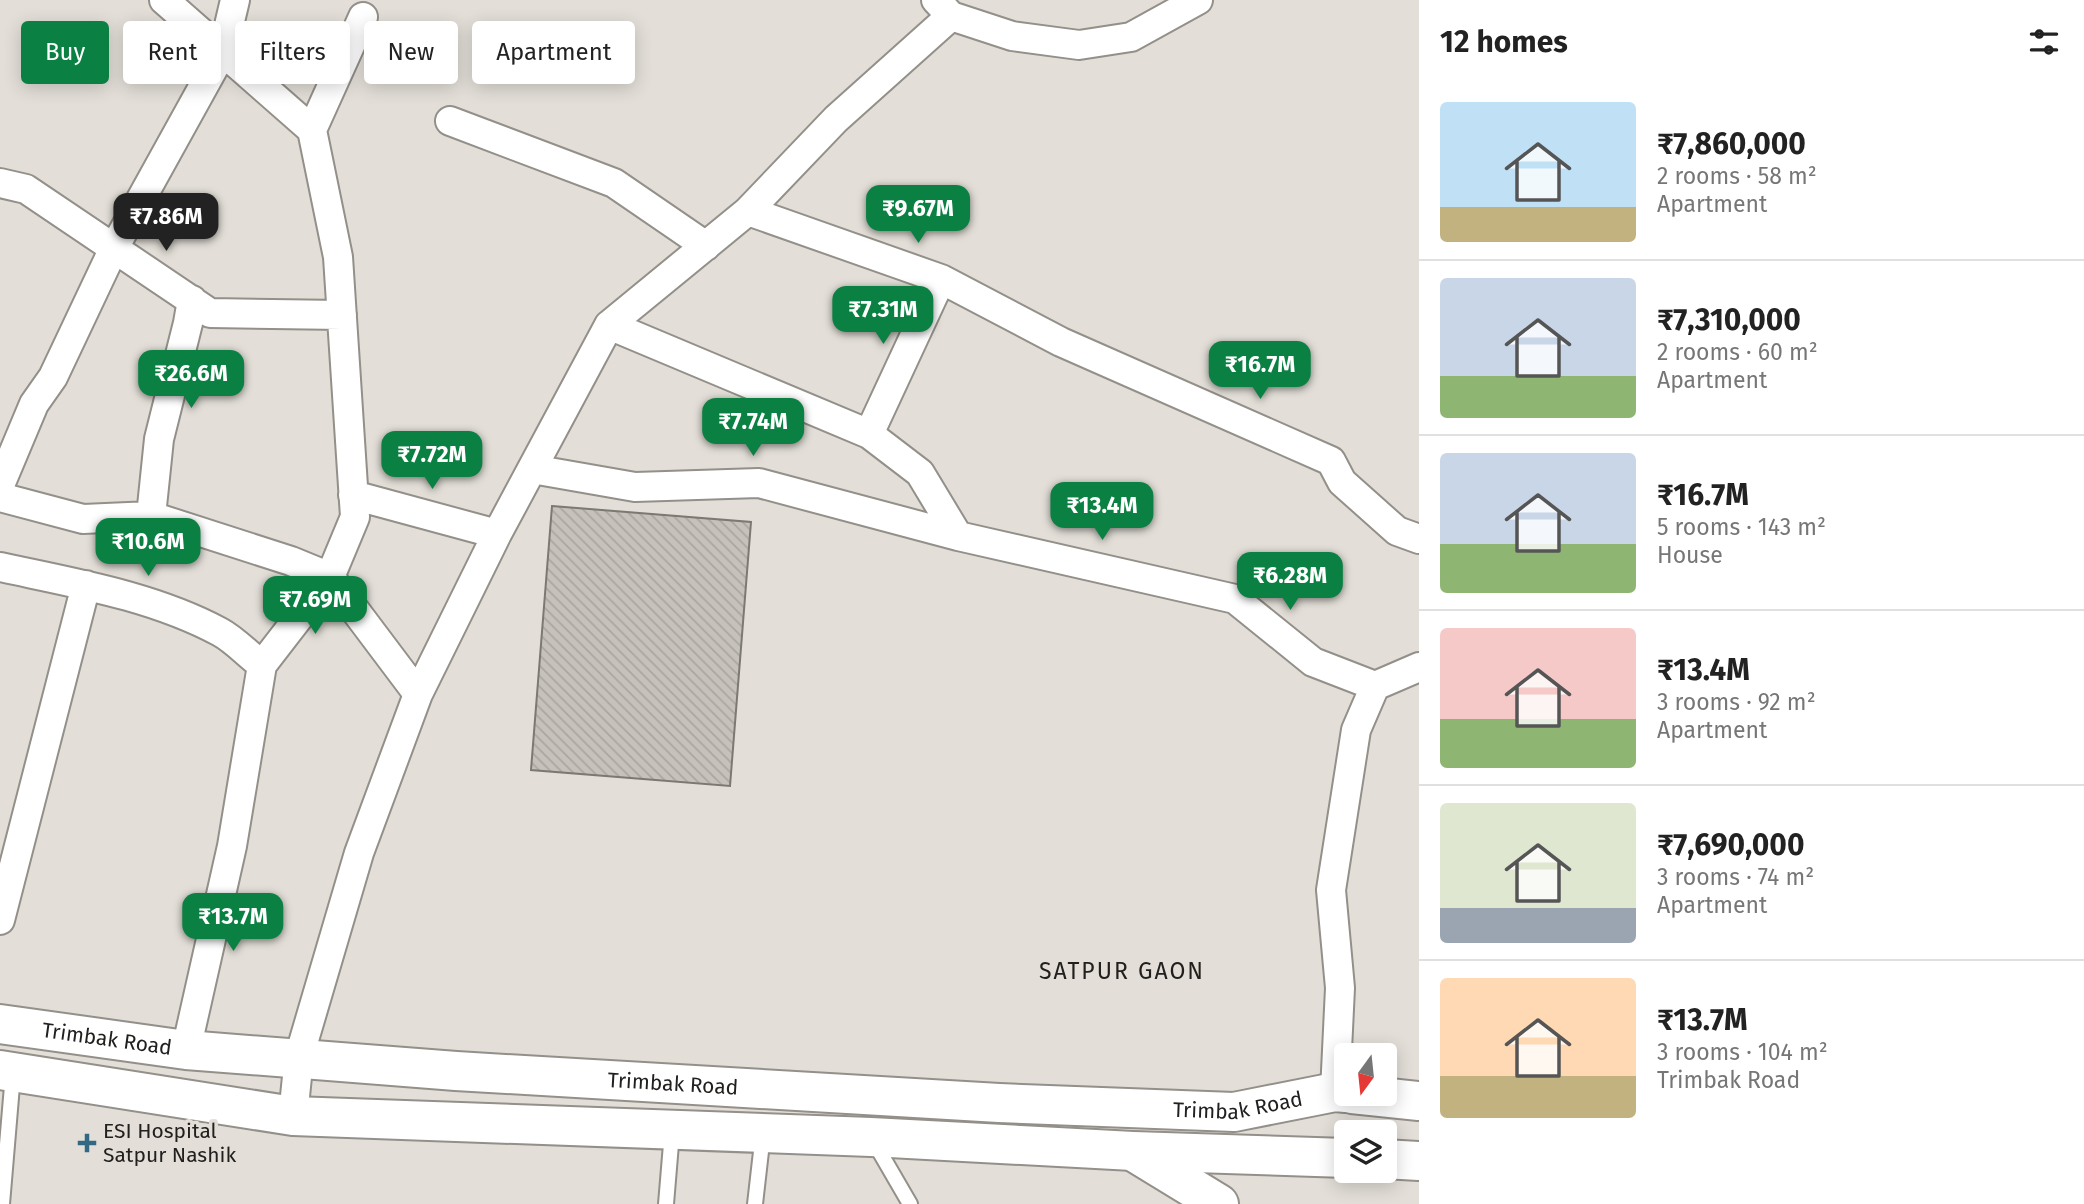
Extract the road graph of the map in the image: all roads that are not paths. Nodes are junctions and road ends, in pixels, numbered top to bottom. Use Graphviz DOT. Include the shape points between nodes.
graph roads {
  1 [pos="164,0"];
  2 [pos="235,0"];
  3 [pos="1198,0"];
  4 [pos="944,8"];
  5 [pos="363,17"];
  6 [pos="223,51"];
  7 [pos="450,121"];
  8 [pos="312,130"];
  9 [pos="0,183"];
  10 [pos="748,211"];
  11 [pos="706,246"];
  12 [pos="114,248"];
  13 [pos="941,279"];
  14 [pos="192,300"];
  15 [pos="342,315"];
  16 [pos="610,325"];
  17 [pos="869,434"];
  18 [pos="531,469"];
  19 [pos="0,485"];
  20 [pos="354,495"];
  21 [pos="0,496"];
  22 [pos="151,516"];
  23 [pos="497,534"];
  24 [pos="958,536"];
  25 [pos="1419,538"];
  26 [pos="0,567"];
  27 [pos="330,577"];
  28 [pos="86,585"];
  29 [pos="262,665"];
  30 [pos="1419,667"];
  31 [pos="1375,686"];
  32 [pos="418,694"];
  33 [pos="5,879"];
  34 [pos="0,920"];
  35 [pos="0,1024"];
  36 [pos="1342,1043"];
  37 [pos="186,1050"];
  38 [pos="299,1057"];
  39 [pos="7,1071"];
  40 [pos="1334,1095"];
  41 [pos="1397,1099"];
  42 [pos="1419,1101"];
  43 [pos="293,1115"];
  44 [pos="1419,1122"];
  45 [pos="673,1129"];
  46 [pos="764,1133"];
  47 [pos="871,1137"];
  48 [pos="1419,1147"];
  49 [pos="1133,1152"];
  50 [pos="1334,1158"];
  51 [pos="1397,1160"];
  52 [pos="1419,1161"];
  53 [pos="2,1204"];
  54 [pos="666,1204"];
  55 [pos="755,1204"];
  56 [pos="910,1204"];
  57 [pos="1219,1204"];
  1 -- 6 [label="street"];
  2 -- 6 [label="street"];
  3 -- 4 [label="street" via="1131,37 1079,45 1012,36"];
  4 -- 10 [label="street"];
  5 -- 8 [label="street"];
  6 -- 8 [label="street"];
  6 -- 12 [label="street"];
  7 -- 11 [label="street" via="614,183"];
  8 -- 15 [label="street" via="338,257"];
  9 -- 12 [label="street" via="26,189"];
  10 -- 11 [label="street"];
  10 -- 13 [label="street"];
  11 -- 16 [label="street"];
  12 -- 14 [label="street"];
  12 -- 19 [label="street" via="53,377 34,404"];
  13 -- 17 [label="street"];
  13 -- 25 [label="street" via="1061,342 1331,461 1342,482 1397,531"];
  14 -- 15 [label="street" via="210,313"];
  14 -- 22 [label="street" via="159,439"];
  15 -- 20 [label="street"];
  16 -- 17 [label="street"];
  16 -- 18 [label="street"];
  17 -- 24 [label="street" via="920,473"];
  18 -- 23 [label="street"];
  18 -- 24 [label="street" via="635,487 759,483"];
  20 -- 23 [label="street"];
  20 -- 27 [label="street" via="355,517"];
  21 -- 22 [label="street" via="83,519"];
  22 -- 27 [label="street"];
  23 -- 32 [label="street"];
  24 -- 31 [label="street" via="1235,598 1313,662"];
  26 -- 28 [label="street"];
  27 -- 29 [label="street"];
  27 -- 32 [label="street"];
  28 -- 29 [label="street" via="162,607 222,633"];
  28 -- 33 [label="street"];
  29 -- 37 [label="street" via="232,846"];
  30 -- 31 [label="street"];
  31 -- 36 [label="street" via="1356,730 1331,890"];
  32 -- 38 [label="street" via="359,853"];
  33 -- 34 [label="street"];
  35 -- 37 [label="highway, Trimbak Road"];
  37 -- 38 [label="highway, Trimbak Road"];
  38 -- 40 [label="highway, Trimbak Road" via="484,1073 1234,1112"];
  38 -- 43 [label="street"];
  39 -- 43 [label="highway, Trimbak Road"];
  39 -- 53 [label="lane"];
  41 -- 42 [label="highway, Trimbak Road"];
  43 -- 45 [label="highway, Trimbak Road"];
  44 -- 48 [label="highway"];
  45 -- 46 [label="highway, Trimbak Road"];
  45 -- 54 [label="lane"];
  46 -- 47 [label="highway, Trimbak Road"];
  46 -- 55 [label="lane"];
  47 -- 49 [label="highway, Trimbak Road"];
  47 -- 56 [label="lane"];
  49 -- 50 [label="highway, Trimbak Road"];
  49 -- 57 [label="highway"];
  51 -- 52 [label="highway"];
}
